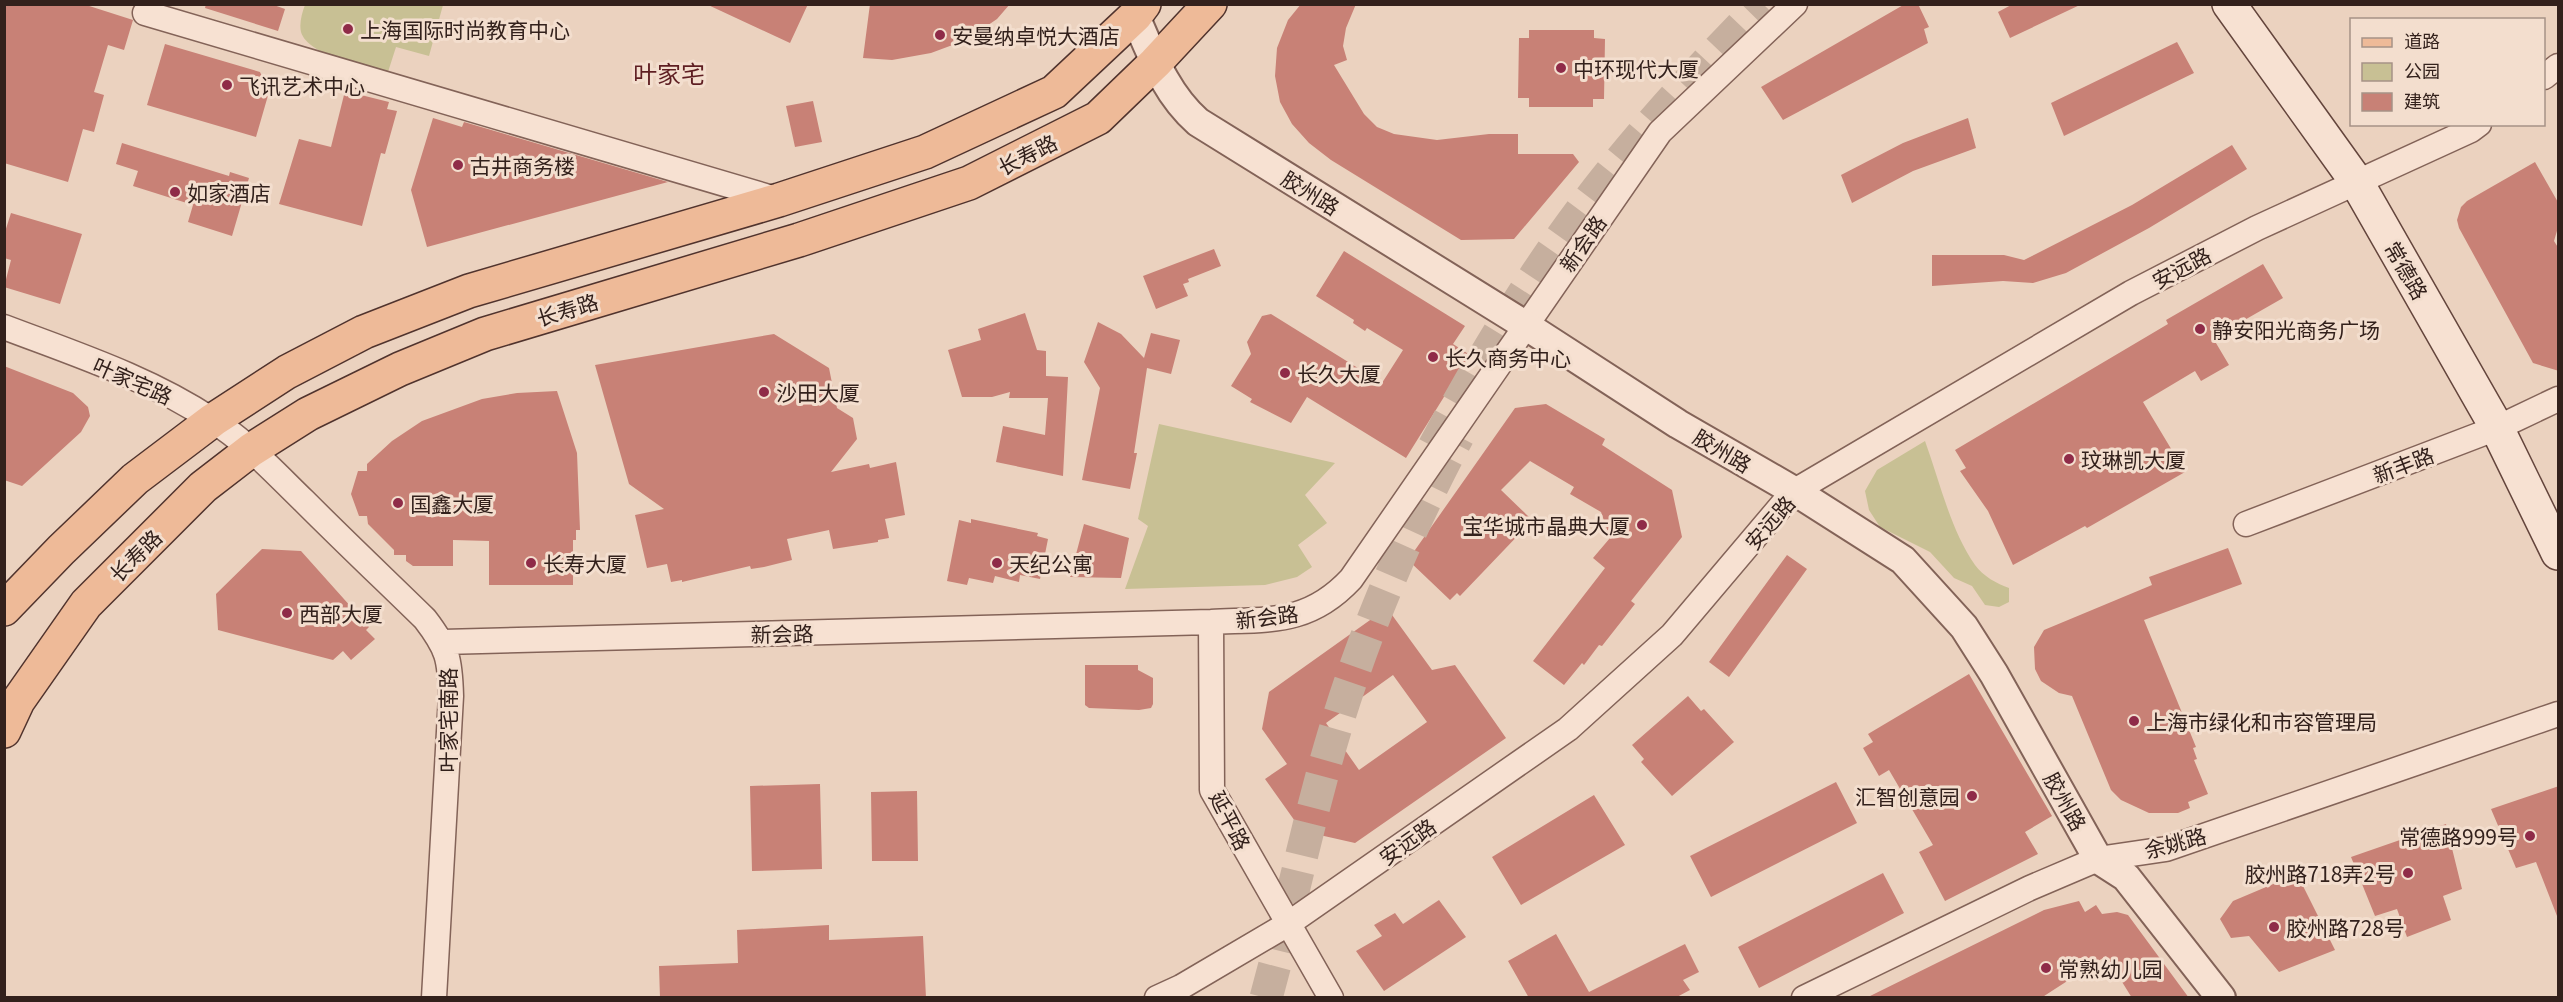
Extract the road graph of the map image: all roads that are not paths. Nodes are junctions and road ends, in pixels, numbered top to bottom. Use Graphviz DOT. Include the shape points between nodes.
graph roads {
  1 [pos="1210,4"];
  2 [pos="1796,4"];
  3 [pos="2229,4"];
  4 [pos="1136,8"];
  5 [pos="145,13"];
  6 [pos="1155,63"];
  7 [pos="2559,66"];
  8 [pos="2545,76"];
  9 [pos="2476,126"];
  10 [pos="2356,181"];
  11 [pos="779,200"];
  12 [pos="1525,325"];
  13 [pos="4,327"];
  14 [pos="2559,399"];
  15 [pos="213,420"];
  16 [pos="2497,428"];
  17 [pos="251,450"];
  18 [pos="1793,492"];
  19 [pos="2246,524"];
  20 [pos="2559,553"];
  21 [pos="4,609"];
  22 [pos="1211,622"];
  23 [pos="443,642"];
  24 [pos="2559,714"];
  25 [pos="4,731"];
  26 [pos="2098,859"];
  27 [pos="1287,924"];
  28 [pos="434,998"];
  29 [pos="1157,998"];
  30 [pos="1331,998"];
  31 [pos="1804,998"];
  32 [pos="2221,998"];
  1 -- 6 [label="main road, 长寿路"];
  2 -- 12 [label="street, 新会路" via="1660,132"];
  3 -- 10 [label="main road, 常德路"];
  4 -- 6 [label="street, 胶州路"];
  4 -- 11 [label="main road, 长寿路" via="1054,92 925,152"];
  5 -- 11 [label="street"];
  6 -- 12 [label="street, 胶州路" via="1175,99 1198,122"];
  6 -- 17 [label="main road, 长寿路" via="1098,118 969,183 799,240 485,334 400,369 308,414"];
  7 -- 8 [label="street"];
  9 -- 10 [label="street, 安远路"];
  10 -- 16 [label="main road, 常德路"];
  10 -- 18 [label="street, 安远路" via="2131,293"];
  11 -- 15 [label="main road, 长寿路" via="458,295 364,332 287,372"];
  12 -- 18 [label="street, 胶州路" via="1678,424"];
  12 -- 22 [label="street, 新会路" via="1411,495 1336,595 1314,609 1282,619"];
  13 -- 15 [label="street, 叶家宅路" via="114,369"];
  14 -- 16 [label="street, 新丰路"];
  15 -- 17 [label="street, 叶家宅路"];
  15 -- 21 [label="main road, 长寿路" via="135,479"];
  16 -- 19 [label="street, 新丰路"];
  16 -- 20 [label="main road, 常德路"];
  17 -- 23 [label="street, 叶家宅南路" via="425,619"];
  17 -- 25 [label="main road, 长寿路" via="203,487 86,604 18,701"];
  18 -- 26 [label="street, 胶州路" via="1903,560 1964,627"];
  18 -- 27 [label="street, 安远路" via="1672,635 1568,729"];
  22 -- 23 [label="street, 新会路"];
  22 -- 27 [label="street, 延平路" via="1212,790"];
  23 -- 28 [label="street, 叶家宅南路" via="451,696"];
  24 -- 26 [label="street, 余姚路" via="2166,849"];
  26 -- 31 [label="street, 余姚路"];
  26 -- 32 [label="street, 胶州路" via="2126,877"];
  27 -- 29 [label="street, 安远路"];
  27 -- 30 [label="street, 延平路"];
}
